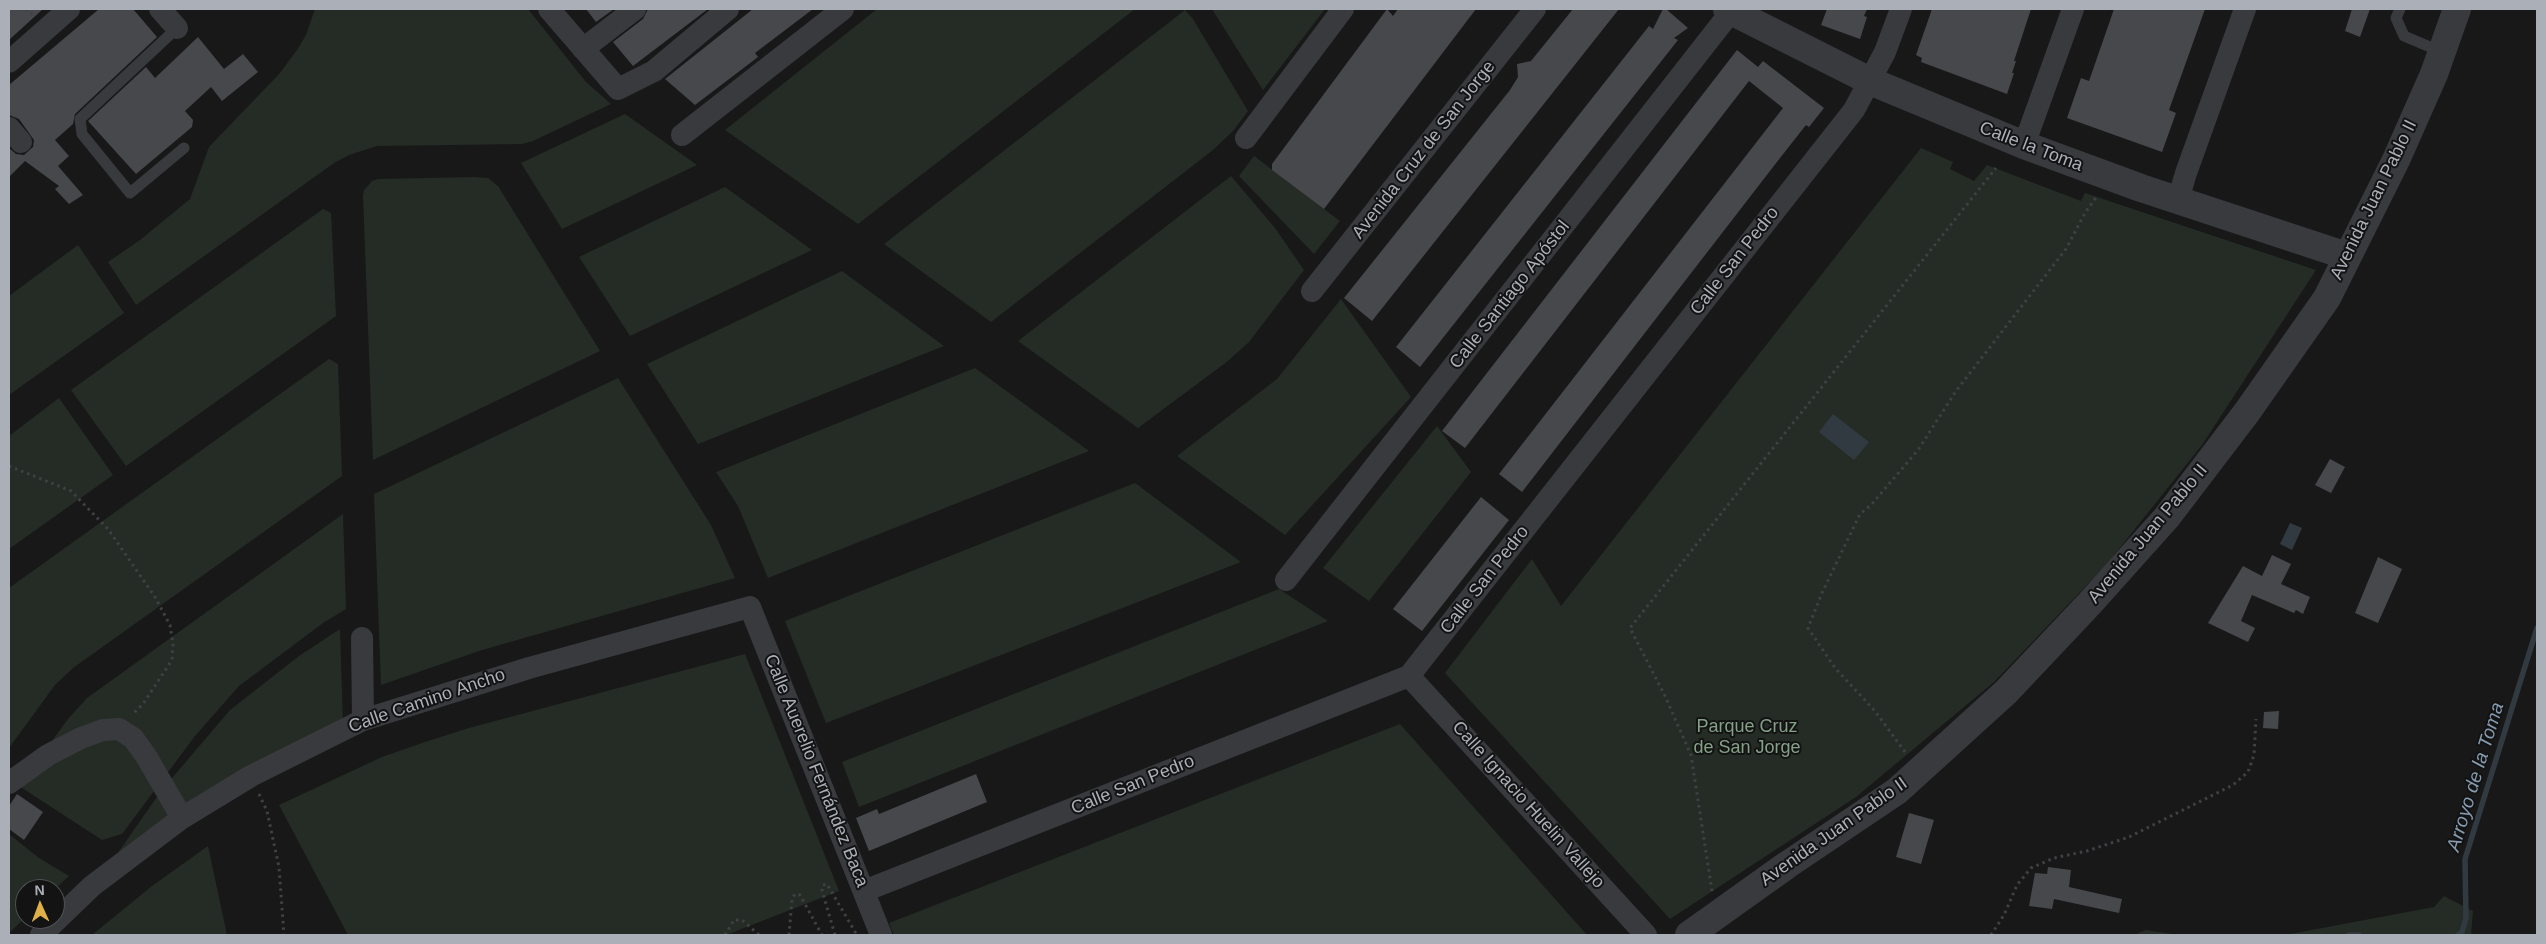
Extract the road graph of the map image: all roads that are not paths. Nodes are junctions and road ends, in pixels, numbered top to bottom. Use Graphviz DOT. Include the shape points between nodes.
graph roads {
  1 [pos="68,9"];
  2 [pos="160,9"];
  3 [pos="549,9"];
  4 [pos="635,9"];
  5 [pos="1342,9"];
  6 [pos="1535,9"];
  7 [pos="1901,9"];
  8 [pos="2073,9"];
  9 [pos="2245,9"];
  10 [pos="2400,9"];
  11 [pos="2457,9"];
  12 [pos="841,10"];
  13 [pos="1731,10"];
  14 [pos="717,12"];
  15 [pos="177,28"];
  16 [pos="583,49"];
  17 [pos="2442,52"];
  18 [pos="9,62"];
  19 [pos="1870,81"];
  20 [pos="682,135"];
  21 [pos="1246,138"];
  22 [pos="2024,145"];
  23 [pos="184,148"];
  24 [pos="2178,200"];
  25 [pos="2347,256"];
  26 [pos="1312,291"];
  27 [pos="1286,580"];
  28 [pos="750,607"];
  29 [pos="362,638"];
  30 [pos="1410,676"];
  31 [pos="363,720"];
  32 [pos="9,783"];
  33 [pos="182,818"];
  34 [pos="864,891"];
  35 [pos="41,935"];
  36 [pos="881,935"];
  37 [pos="1646,935"];
  38 [pos="1689,935"];
  1 -- 18 [label="street"];
  2 -- 15 [label="street"];
  3 -- 16 [label="street"];
  4 -- 16 [label="street"];
  5 -- 21 [label="street"];
  6 -- 26 [label="street, Avenida Cruz de San Jorge"];
  7 -- 19 [label="street, Calle San Pedro"];
  8 -- 22 [label="street"];
  9 -- 24 [label="street"];
  10 -- 17 [label="lane" via="2396,18 2404,36"];
  11 -- 17 [label="street, Avenida Juan Pablo II"];
  12 -- 20 [label="street"];
  13 -- 19 [label="street, Calle la Toma"];
  13 -- 27 [label="street, Calle Santiago Apóstol"];
  14 -- 16 [label="street" via="654,71 618,89"];
  15 -- 23 [label="lane" via="80,119 82,134 130,194"];
  17 -- 25 [label="street, Avenida Juan Pablo II" via="2396,160"];
  19 -- 22 [label="street, Calle la Toma"];
  19 -- 30 [label="street, Calle San Pedro" via="1854,110"];
  22 -- 24 [label="street, Calle la Toma"];
  24 -- 25 [label="street, Calle la Toma"];
  25 -- 38 [label="street, Avenida Juan Pablo II" via="2322,305 2247,412 2167,516 2006,692 1897,790"];
  28 -- 31 [label="street, Calle Camino Ancho" via="529,668"];
  28 -- 34 [label="street, Calle Auerelio Fernández Baca"];
  29 -- 31 [label="street"];
  30 -- 34 [label="street, Calle San Pedro"];
  30 -- 37 [label="street, Calle Ignacio Huelin Vallejo"];
  31 -- 33 [label="street, Calle Camino Ancho" via="251,776"];
  32 -- 33 [label="street" via="48,755 81,738 103,730 119,730 133,738 146,756"];
  33 -- 35 [label="street, Calle Camino Ancho" via="92,886"];
  34 -- 36 [label="street, Calle Auerelio Fernández Baca"];
}
